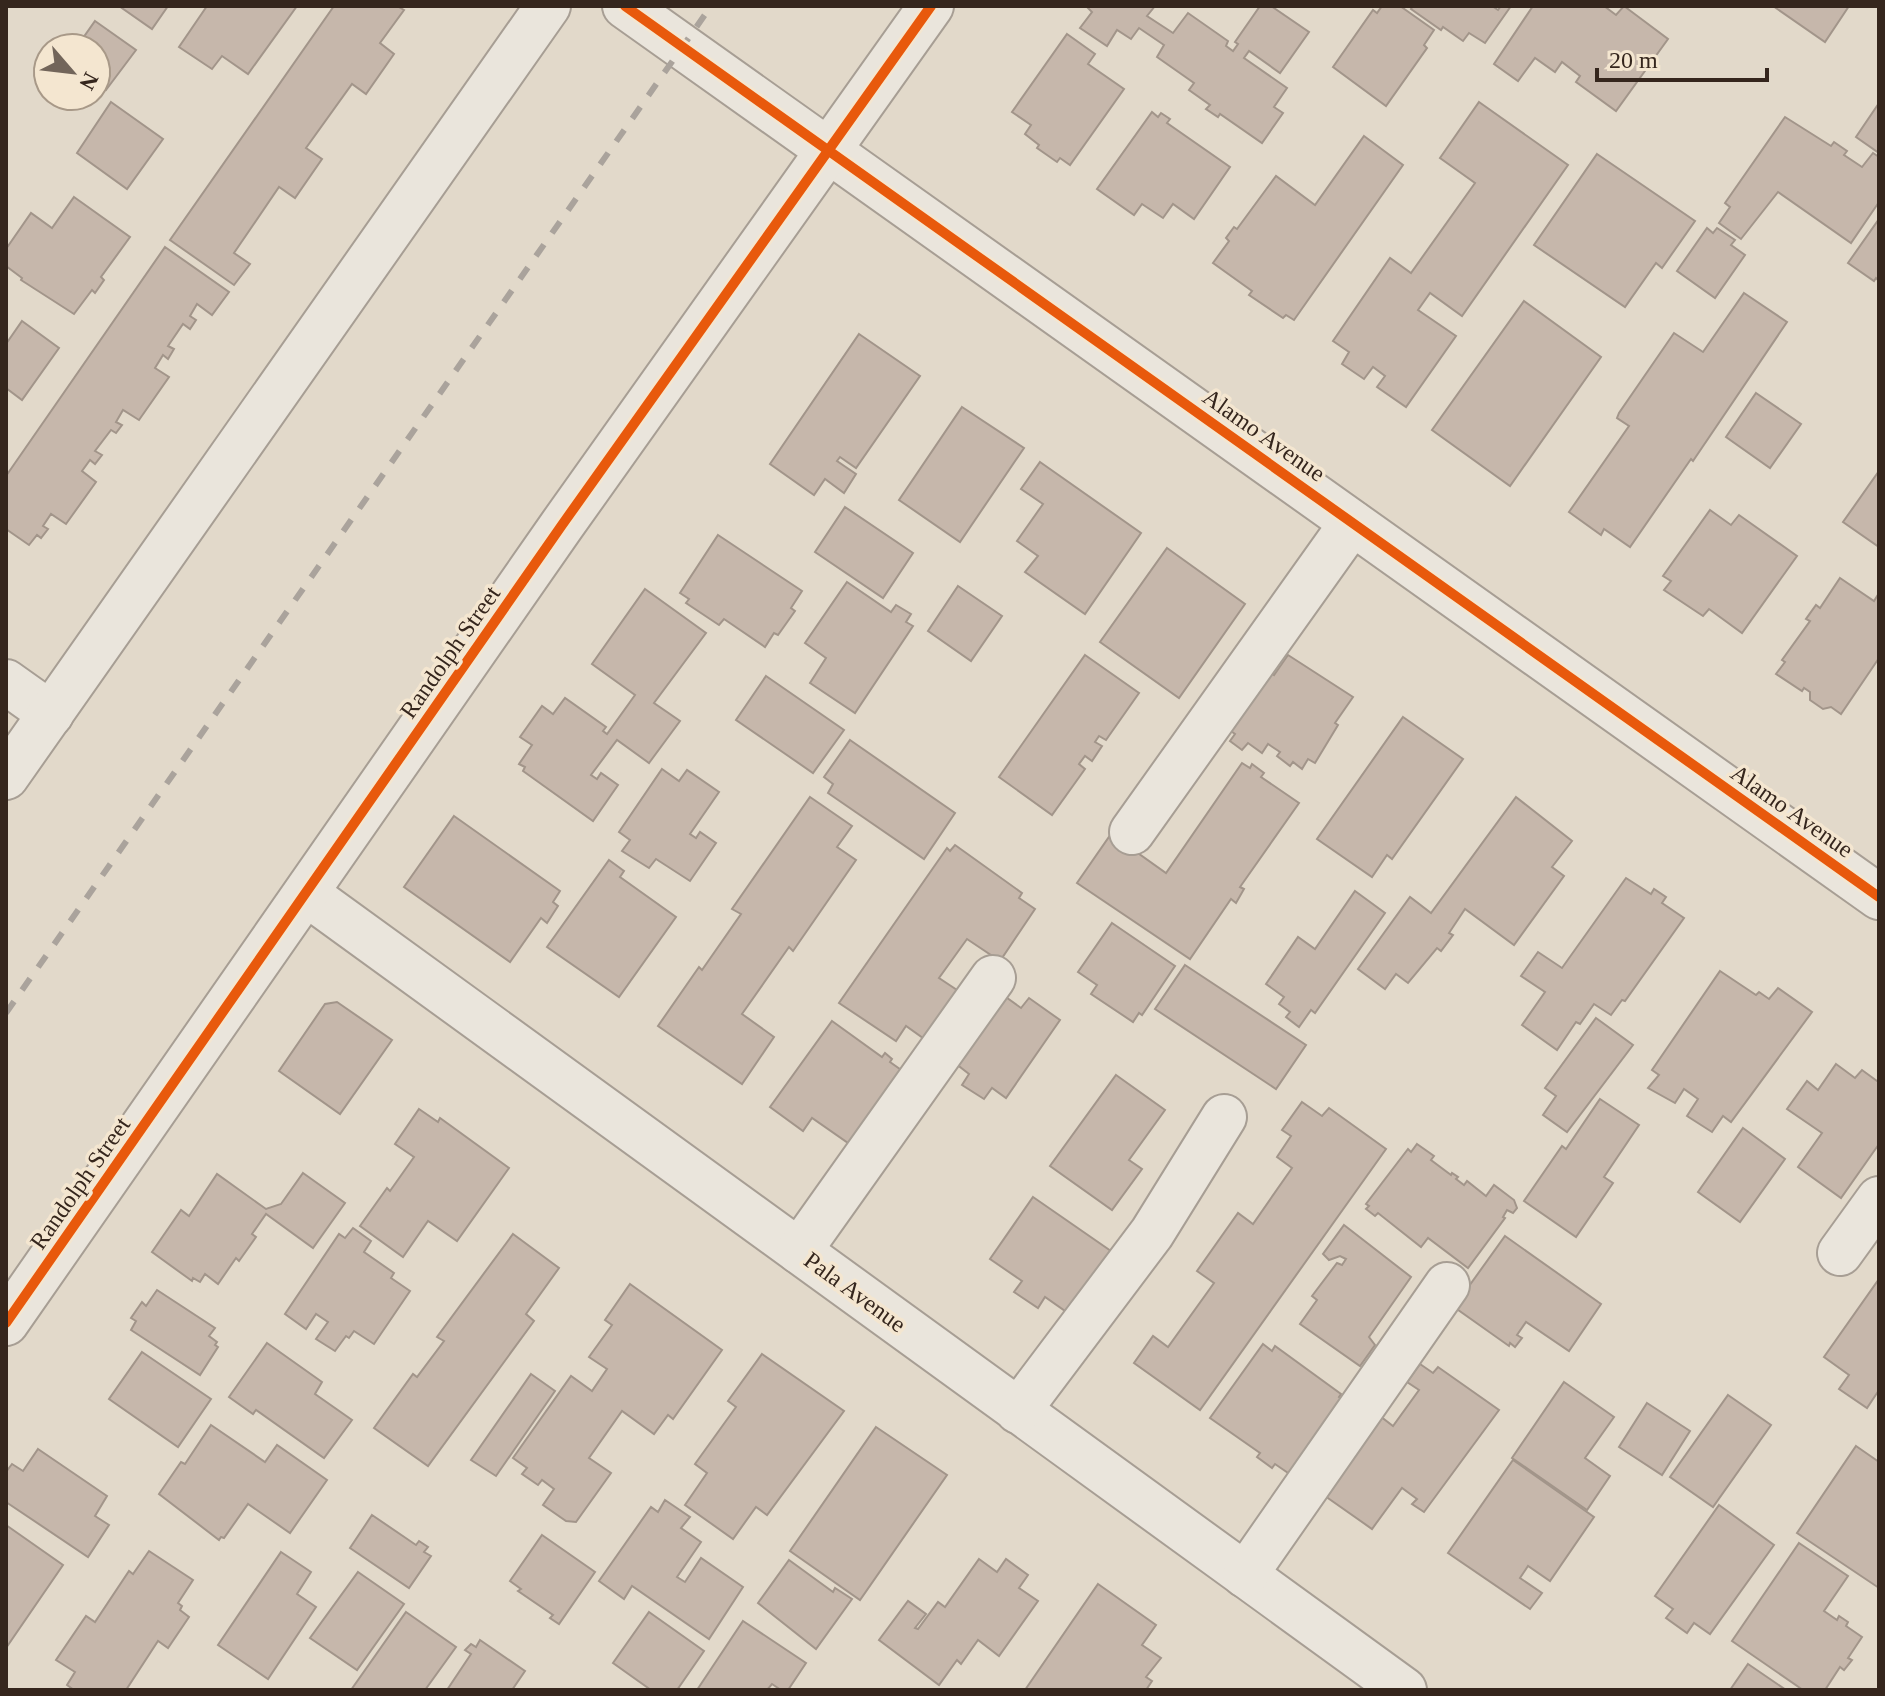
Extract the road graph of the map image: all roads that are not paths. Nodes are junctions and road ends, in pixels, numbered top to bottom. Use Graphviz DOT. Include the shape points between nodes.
graph roads {
  1 [pos="548,6"];
  2 [pos="625,6"];
  3 [pos="931,6"];
  4 [pos="830,151"];
  5 [pos="1352,523"];
  6 [pos="6,682"];
  7 [pos="51,714"];
  8 [pos="6,777"];
  9 [pos="1132,832"];
  10 [pos="307,894"];
  11 [pos="1879,897"];
  12 [pos="993,978"];
  13 [pos="1224,1117"];
  14 [pos="1879,1199"];
  15 [pos="799,1251"];
  16 [pos="1840,1253"];
  17 [pos="1447,1285"];
  18 [pos="6,1323"];
  19 [pos="1018,1411"];
  20 [pos="1245,1575"];
  21 [pos="1404,1690"];
  1 -- 7 [label="street"];
  2 -- 4 [label="street, Alamo Avenue"];
  3 -- 4 [label="street, Randolph Street"];
  4 -- 5 [label="street, Alamo Avenue"];
  4 -- 10 [label="street, Randolph Street"];
  5 -- 9 [label="street"];
  5 -- 11 [label="street, Alamo Avenue"];
  6 -- 7 [label="street"];
  7 -- 8 [label="street"];
  10 -- 15 [label="street, Pala Avenue"];
  10 -- 18 [label="street, Randolph Street"];
  12 -- 15 [label="street"];
  13 -- 19 [label="street" via="1152,1233"];
  14 -- 16 [label="street"];
  15 -- 19 [label="street, Pala Avenue"];
  17 -- 20 [label="street"];
  19 -- 20 [label="street, Pala Avenue"];
  20 -- 21 [label="street, Pala Avenue"];
}
